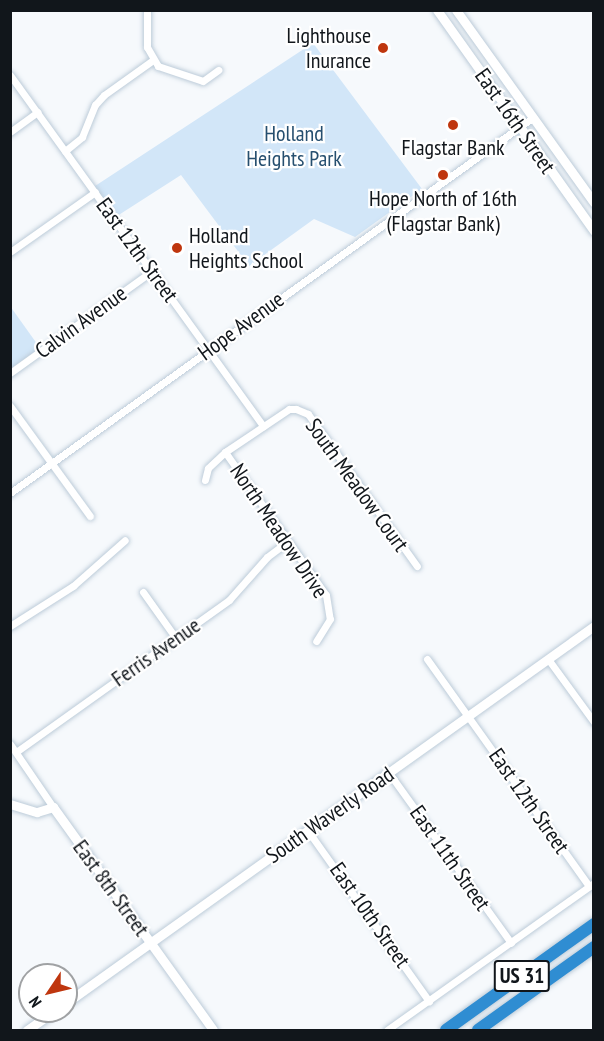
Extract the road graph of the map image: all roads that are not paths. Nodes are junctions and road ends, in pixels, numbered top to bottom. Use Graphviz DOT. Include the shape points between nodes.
graph roads {
  1 [pos="147,10"];
  2 [pos="437,10"];
  3 [pos="456,10"];
  4 [pos="153,60"];
  5 [pos="218,70"];
  6 [pos="10,75"];
  7 [pos="38,112"];
  8 [pos="532,118"];
  9 [pos="520,127"];
  10 [pos="10,132"];
  11 [pos="65,151"];
  12 [pos="95,192"];
  13 [pos="594,203"];
  14 [pos="594,231"];
  15 [pos="10,252"];
  16 [pos="152,271"];
  17 [pos="208,350"];
  18 [pos="10,373"];
  19 [pos="10,406"];
  20 [pos="263,426"];
  21 [pos="225,452"];
  22 [pos="52,464"];
  23 [pos="205,480"];
  24 [pos="10,494"];
  25 [pos="90,516"];
  26 [pos="125,540"];
  27 [pos="287,542"];
  28 [pos="417,566"];
  29 [pos="143,592"];
  30 [pos="10,626"];
  31 [pos="594,626"];
  32 [pos="175,638"];
  33 [pos="315,641"];
  34 [pos="427,659"];
  35 [pos="548,659"];
  36 [pos="468,716"];
  37 [pos="594,722"];
  38 [pos="10,744"];
  39 [pos="15,752"];
  40 [pos="389,772"];
  41 [pos="10,804"];
  42 [pos="53,807"];
  43 [pos="308,831"];
  44 [pos="591,884"];
  45 [pos="594,924"];
  46 [pos="150,942"];
  47 [pos="512,942"];
  48 [pos="594,947"];
  49 [pos="78,994"];
  50 [pos="429,1001"];
  51 [pos="213,1030"];
  52 [pos="387,1030"];
  53 [pos="449,1030"];
  54 [pos="478,1030"];
  1 -- 4 [label="street" via="147,47"];
  2 -- 9 [label="main road, East 16th Street"];
  3 -- 8 [label="main road, East 16th Street"];
  4 -- 5 [label="street" via="158,66 203,81"];
  4 -- 11 [label="street" via="104,95 95,105 82,137"];
  6 -- 7 [label="street, East 12th Street"];
  7 -- 10 [label="street"];
  7 -- 11 [label="street, East 12th Street"];
  8 -- 9 [label="street, Hope Avenue"];
  8 -- 13 [label="main road, East 16th Street"];
  9 -- 14 [label="main road, East 16th Street"];
  9 -- 17 [label="street, Hope Avenue"];
  11 -- 12 [label="street, East 12th Street"];
  12 -- 15 [label="street"];
  12 -- 16 [label="street, East 12th Street"];
  16 -- 17 [label="street, East 12th Street"];
  16 -- 18 [label="street, Calvin Avenue"];
  17 -- 20 [label="street, East 12th Street"];
  17 -- 22 [label="street, Hope Avenue"];
  19 -- 22 [label="street"];
  20 -- 21 [label="street, South Meadow Court"];
  20 -- 28 [label="street, South Meadow Court" via="290,409 308,414"];
  21 -- 23 [label="street, South Meadow Court" via="208,468"];
  21 -- 27 [label="street, North Meadow Drive"];
  22 -- 24 [label="street, Hope Avenue"];
  22 -- 25 [label="street"];
  26 -- 30 [label="street" via="73,586"];
  27 -- 32 [label="street, Ferris Avenue" via="267,557 229,600"];
  27 -- 33 [label="street, North Meadow Drive" via="330,605 328,625"];
  29 -- 32 [label="street"];
  31 -- 35 [label="main road, South Waverly Road"];
  32 -- 39 [label="street, Ferris Avenue"];
  34 -- 36 [label="street, East 12th Street"];
  35 -- 36 [label="main road, South Waverly Road"];
  35 -- 37 [label="street"];
  36 -- 40 [label="main road, South Waverly Road"];
  36 -- 44 [label="street, East 12th Street"];
  38 -- 39 [label="street, East 8th Street"];
  39 -- 42 [label="street, East 8th Street"];
  40 -- 43 [label="main road, South Waverly Road"];
  40 -- 47 [label="street, East 11th Street"];
  41 -- 42 [label="main road" via="37,812"];
  42 -- 46 [label="main road, East 8th Street"];
  43 -- 46 [label="main road, South Waverly Road"];
  43 -- 50 [label="street, East 10th Street"];
  44 -- 47 [label="street"];
  45 -- 53 [label="highway, US 31"];
  46 -- 49 [label="main road, South Waverly Road"];
  46 -- 51 [label="main road, East 8th Street"];
  47 -- 50 [label="street"];
  48 -- 54 [label="highway, US 31"];
  50 -- 52 [label="street"];
}
